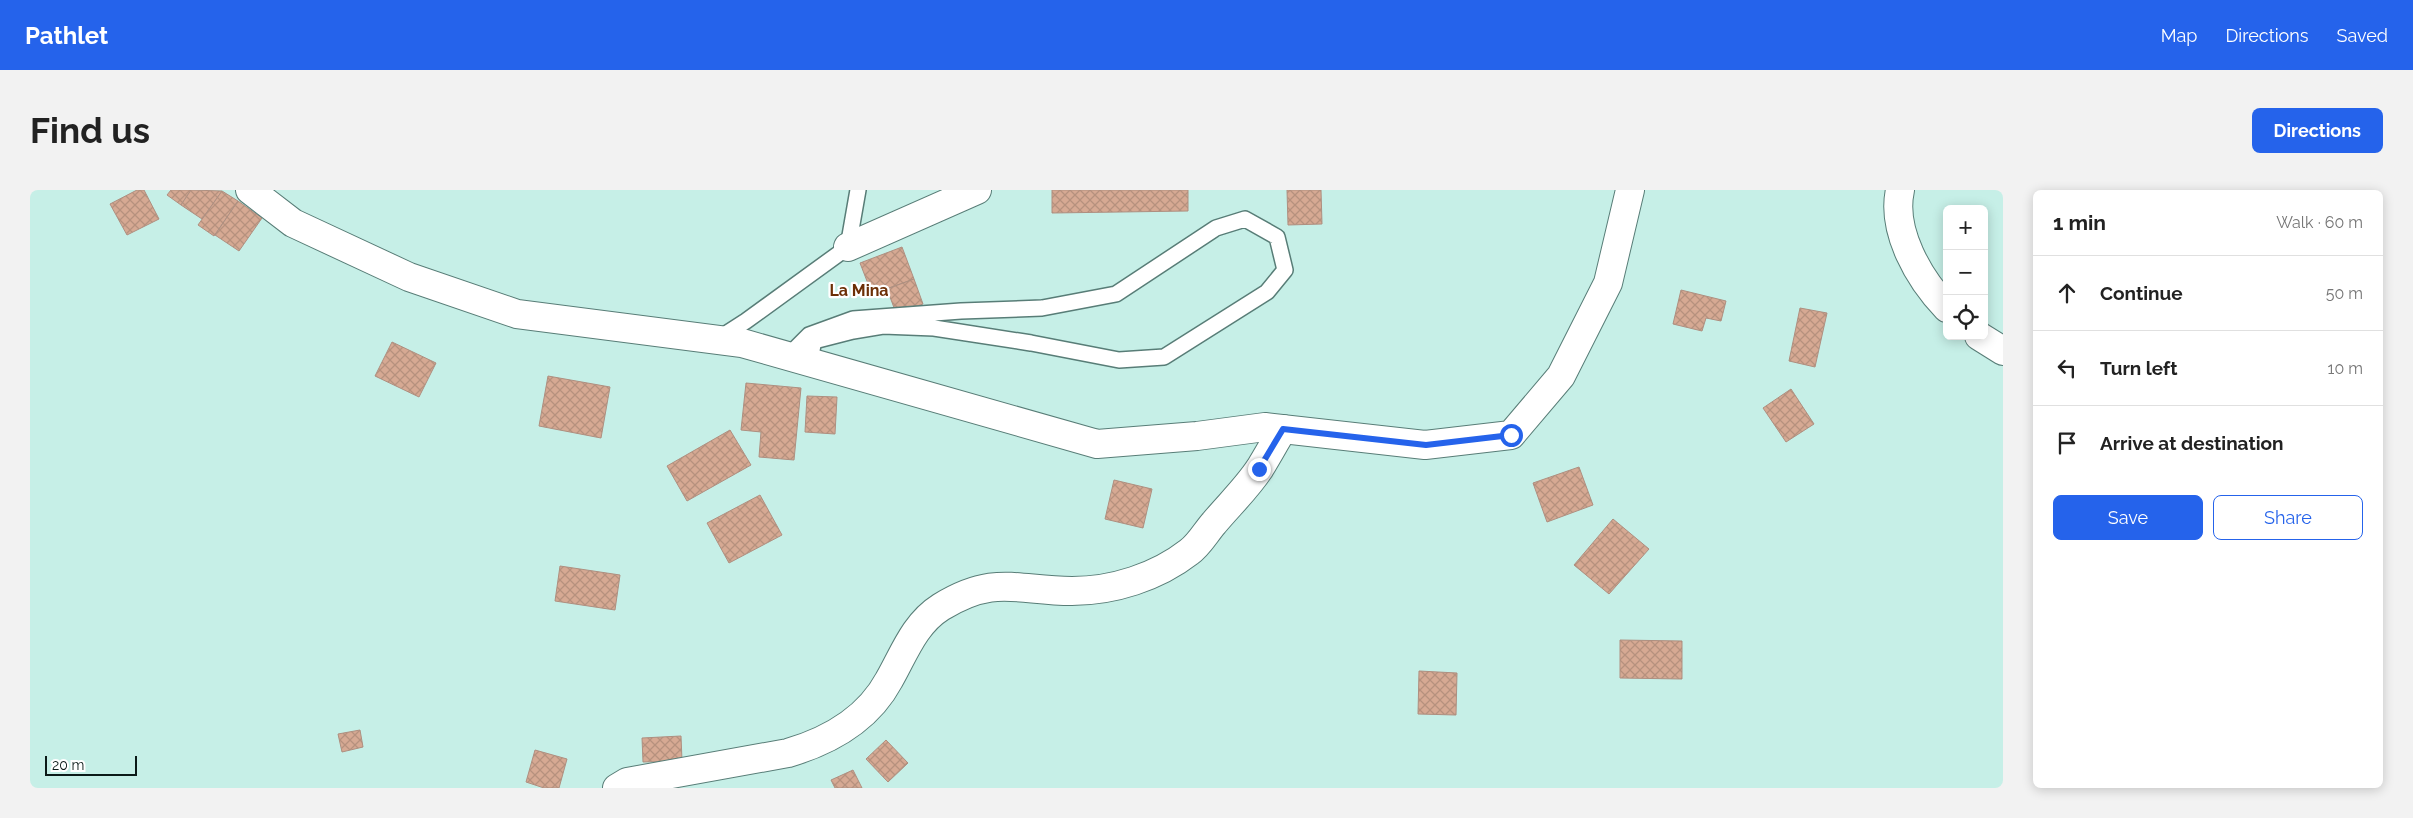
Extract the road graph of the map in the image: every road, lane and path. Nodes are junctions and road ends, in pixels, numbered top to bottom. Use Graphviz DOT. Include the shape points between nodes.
graph roads {
  1 [pos="250,190"];
  2 [pos="858,190"];
  3 [pos="977,190"];
  4 [pos="1630,190"];
  5 [pos="1900,190"];
  6 [pos="848,247"];
  7 [pos="1943,303"];
  8 [pos="716,340"];
  9 [pos="1985,340"];
  10 [pos="2003,351"];
  11 [pos="801,359"];
  12 [pos="1283,429"];
  13 [pos="617,788"];
  1 -- 8 [label="street" via="293,223 329,240 409,277 517,314"];
  2 -- 6 [label="lane"];
  3 -- 6 [label="street"];
  4 -- 12 [label="street" via="1608,283 1560,376 1511,435 1426,445"];
  5 -- 7 [label="street" via="1898,214 1904,237 1926,281"];
  6 -- 8 [label="lane"];
  8 -- 11 [label="street" via="742,343"];
  9 -- 10 [label="street"];
  11 -- 11 [label="lane" via="809,335 853,319 1042,308 1116,294 1216,228 1245,219 1277,237 1285,270 1267,292 1164,357 1119,360 934,328 883,326 814,341 811,354"];
  11 -- 12 [label="street" via="1097,444 1265,427"];
  12 -- 13 [label="street" via="1259,469 1191,551 1170,565 1147,576 1099,589 1074,591 1001,585 978,589 938,609 922,624 874,703 836,734 788,753 627,782"];
}
